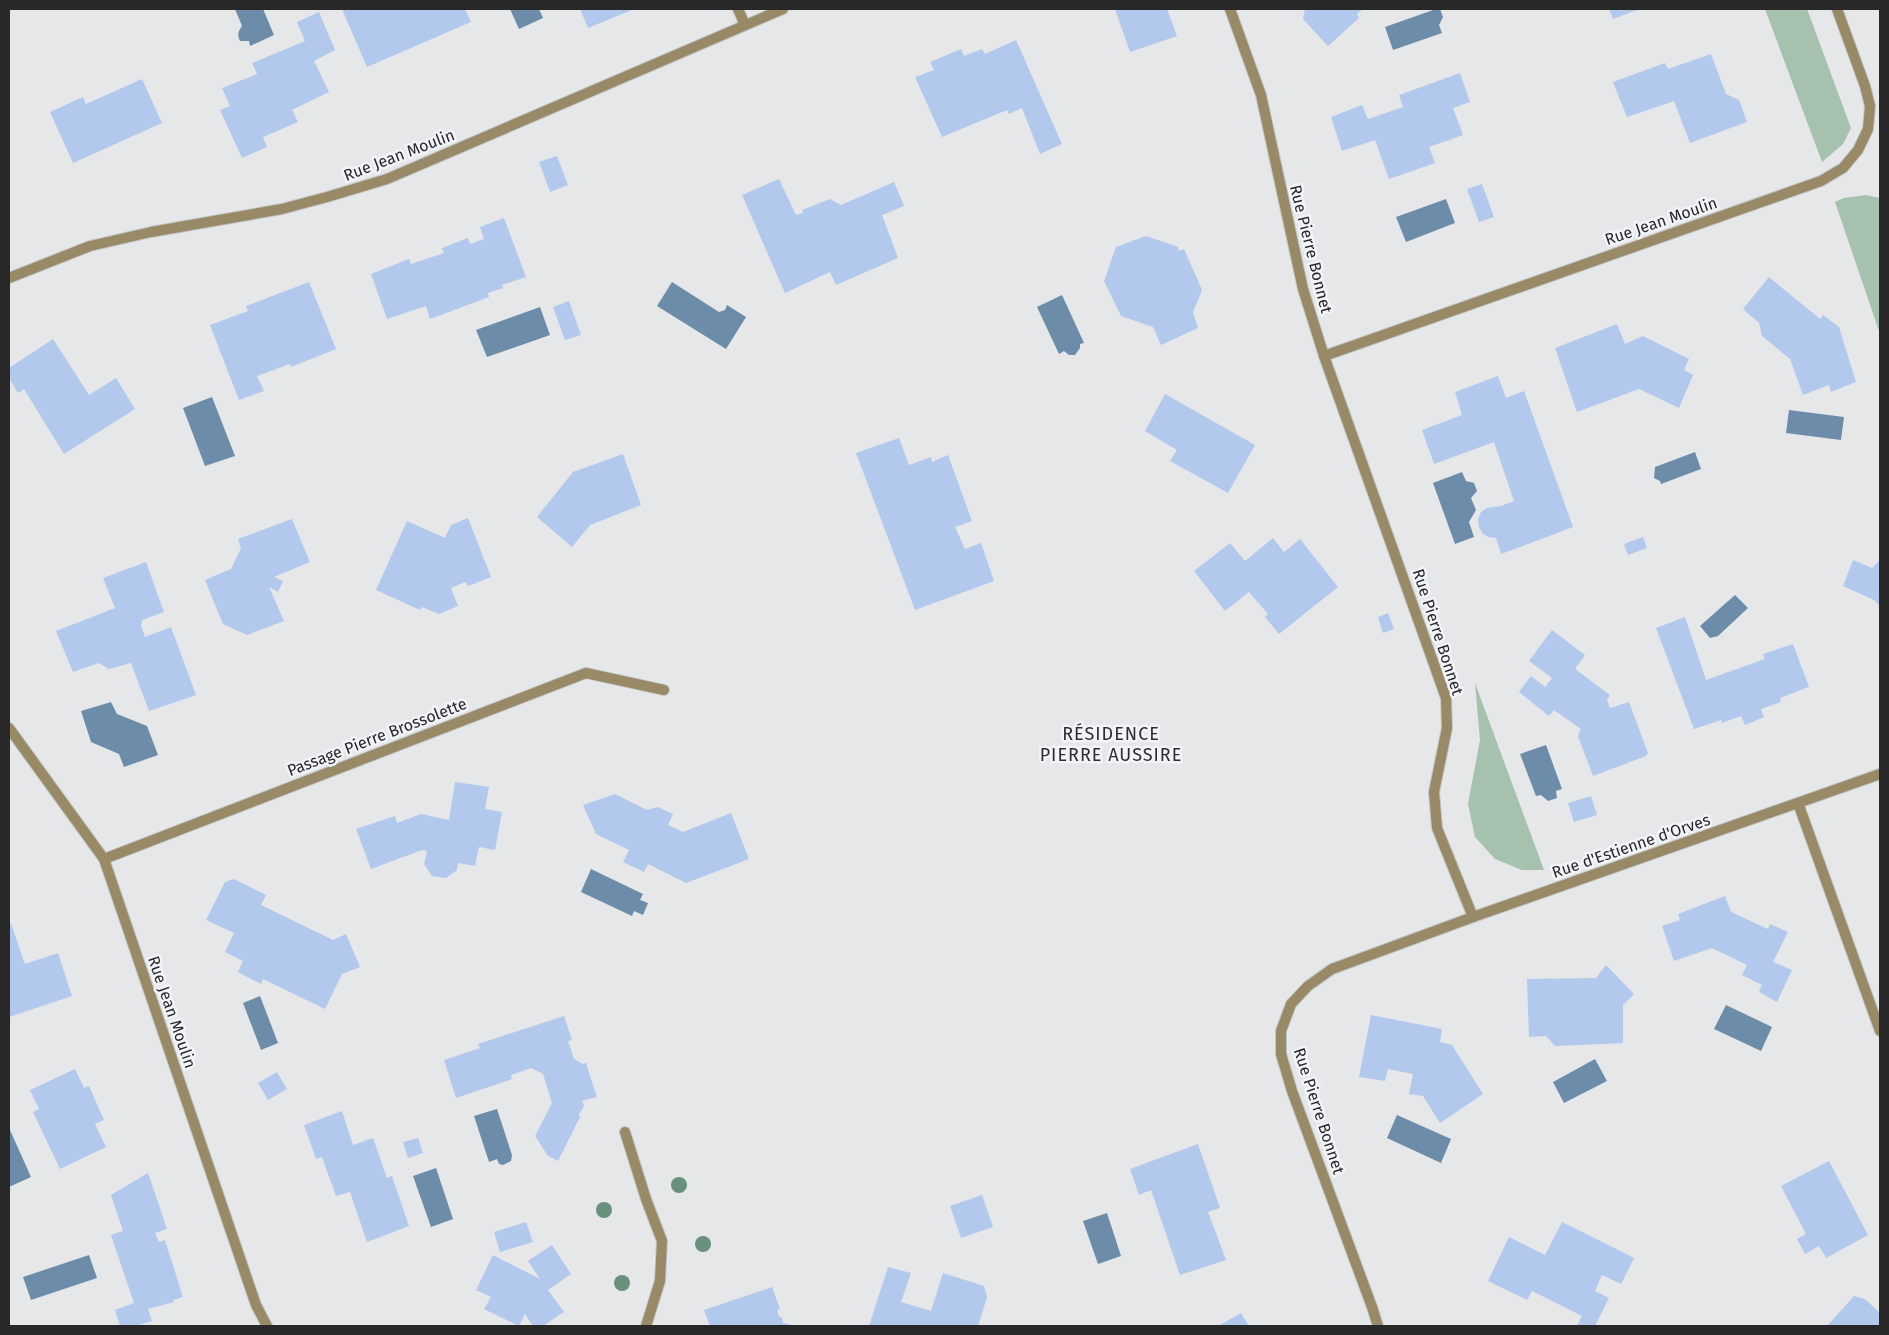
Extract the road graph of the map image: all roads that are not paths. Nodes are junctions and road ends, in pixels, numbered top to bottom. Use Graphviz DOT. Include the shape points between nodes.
graph roads {
  1 [pos="738,9"];
  2 [pos="783,9"];
  3 [pos="1230,9"];
  4 [pos="1837,9"];
  5 [pos="745,26"];
  6 [pos="9,278"];
  7 [pos="1324,356"];
  8 [pos="664,690"];
  9 [pos="9,728"];
  10 [pos="1880,774"];
  11 [pos="1798,803"];
  12 [pos="104,859"];
  13 [pos="1473,917"];
  14 [pos="1880,1031"];
  15 [pos="625,1132"];
  16 [pos="266,1326"];
  17 [pos="646,1326"];
  18 [pos="1378,1326"];
  1 -- 5 [label="street"];
  2 -- 5 [label="street, Rue Jean Moulin"];
  3 -- 7 [label="street, Rue Pierre Bonnet" via="1261,94 1303,289"];
  4 -- 7 [label="street, Rue Jean Moulin" via="1870,106 1868,129 1862,143 1843,168 1820,181"];
  5 -- 6 [label="street, Rue Jean Moulin" via="387,179 282,209 90,246"];
  7 -- 13 [label="street, Rue Pierre Bonnet" via="1446,698 1447,728 1434,792 1437,828"];
  8 -- 12 [label="street, Passage Pierre Brossolette" via="586,673"];
  9 -- 12 [label="street, Rue Jean Moulin"];
  10 -- 11 [label="street, Rue d'Estienne d'Orves"];
  11 -- 13 [label="street, Rue d'Estienne d'Orves"];
  11 -- 14 [label="street"];
  12 -- 16 [label="street, Rue Jean Moulin" via="256,1305"];
  13 -- 18 [label="street, Rue Pierre Bonnet" via="1332,969 1308,986 1291,1004 1281,1031 1281,1054 1292,1091"];
  15 -- 17 [label="street" via="662,1241 660,1281"];
}
